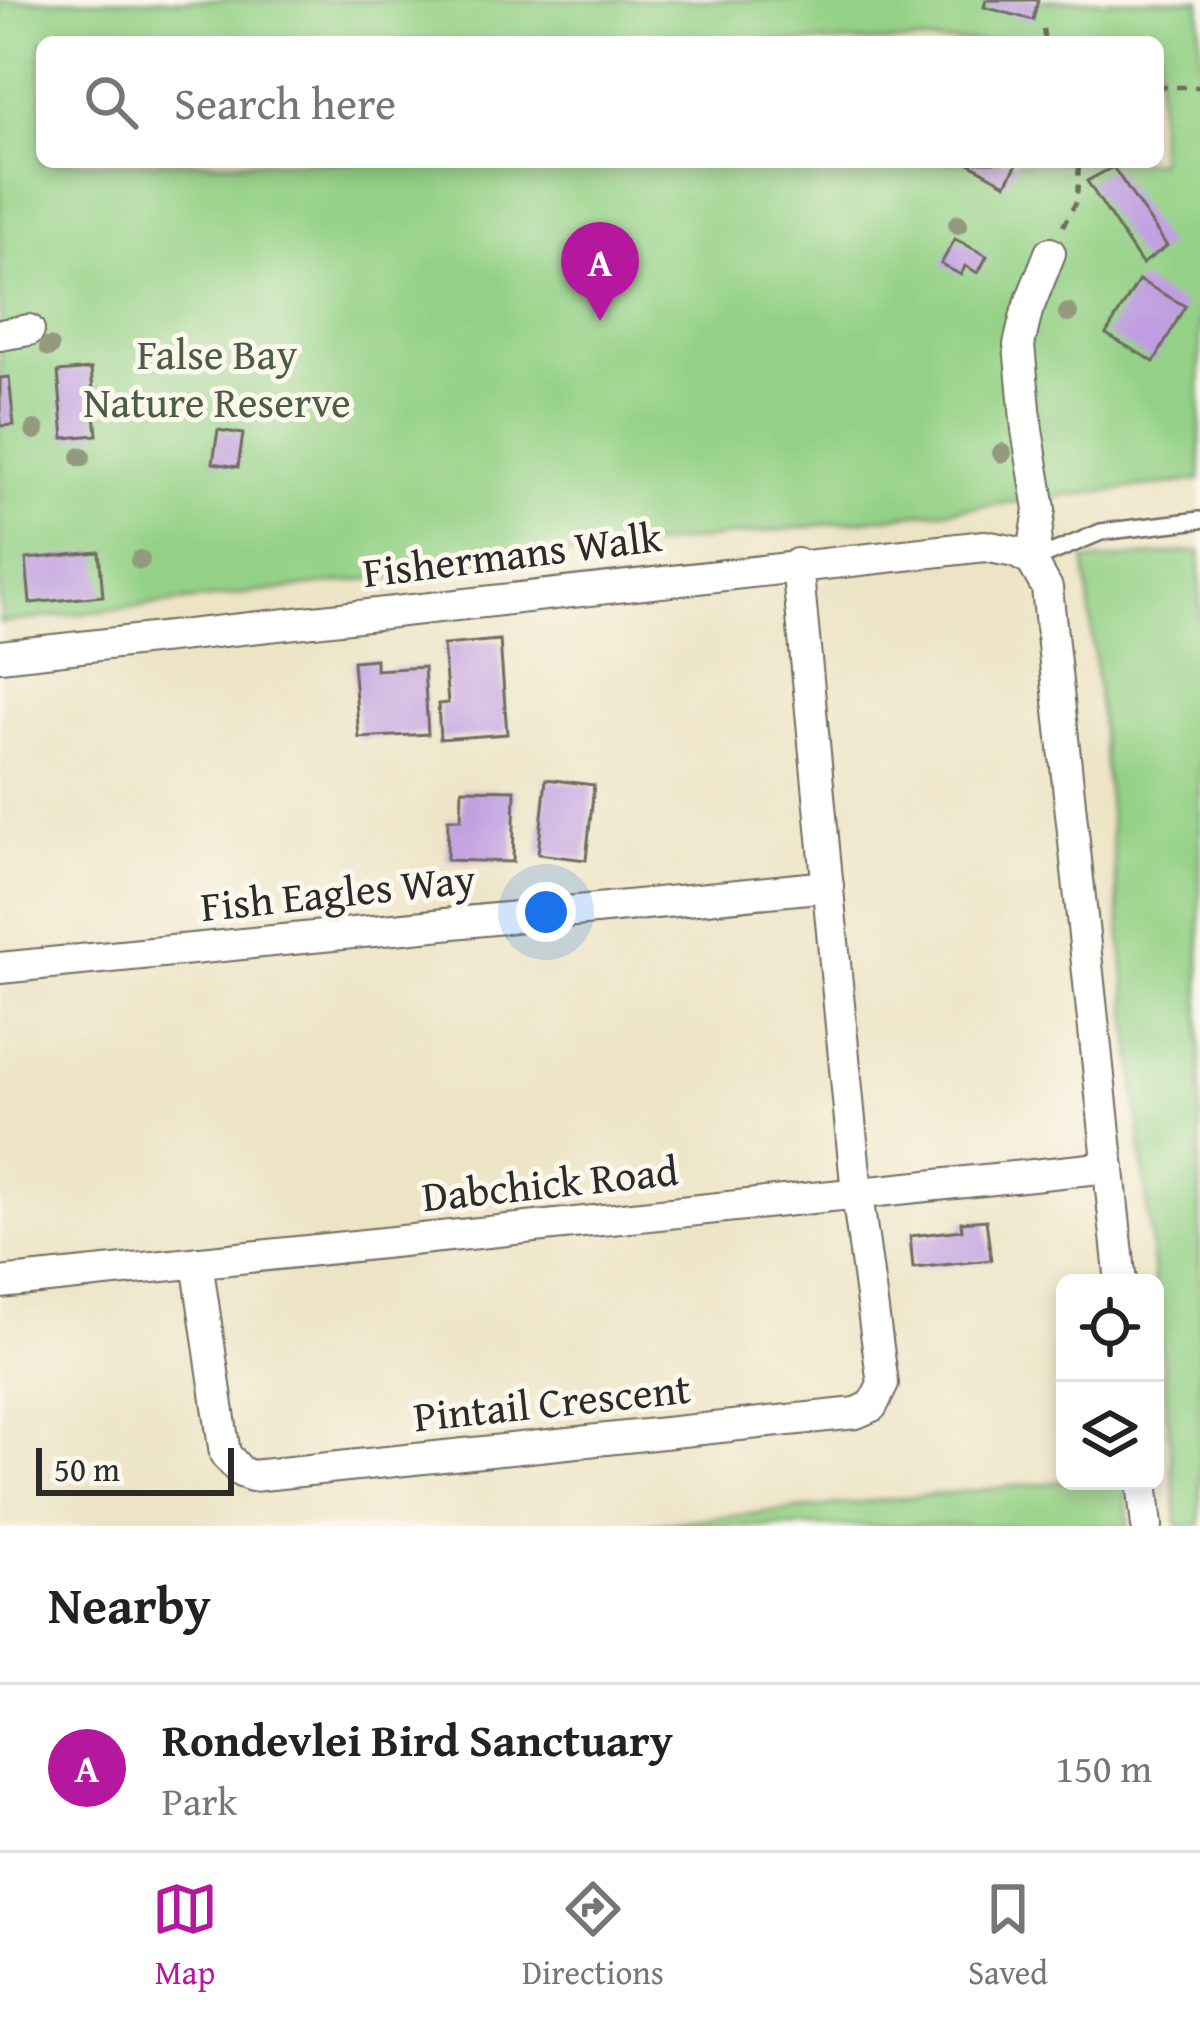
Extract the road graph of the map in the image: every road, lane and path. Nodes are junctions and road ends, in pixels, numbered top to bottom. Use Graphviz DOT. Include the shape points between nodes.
graph roads {
  1 [pos="1043,29"];
  2 [pos="1045,36"];
  3 [pos="1164,87"];
  4 [pos="1200,87"];
  5 [pos="1079,168"];
  6 [pos="1050,253"];
  7 [pos="1200,520"];
  8 [pos="1032,561"];
  9 [pos="797,564"];
  10 [pos="0,656"];
  11 [pos="828,886"];
  12 [pos="0,968"];
  13 [pos="1108,1167"];
  14 [pos="857,1193"];
  15 [pos="197,1262"];
  16 [pos="1120,1274"];
  17 [pos="0,1283"];
  18 [pos="1143,1490"];
  19 [pos="1147,1526"];
  1 -- 2 [label="path"];
  3 -- 4 [label="path"];
  5 -- 6 [label="path" via="1077,200"];
  6 -- 8 [label="street" via="1019,345 1040,509"];
  7 -- 8 [label="lane" via="1101,532"];
  8 -- 9 [label="street, Fishermans Walk" via="985,546"];
  8 -- 13 [label="street" via="1047,588"];
  9 -- 10 [label="street, Fishermans Walk"];
  9 -- 11 [label="street"];
  11 -- 12 [label="street, Fish Eagles Way"];
  11 -- 14 [label="street"];
  13 -- 14 [label="street, Dabchick Road"];
  13 -- 16 [label="street"];
  14 -- 15 [label="street, Dabchick Road"];
  14 -- 15 [label="street, Pintail Crescent" via="883,1384 867,1409 275,1474 246,1474 225,1454"];
  15 -- 17 [label="street, Dabchick Road"];
  18 -- 19 [label="street"];
}
